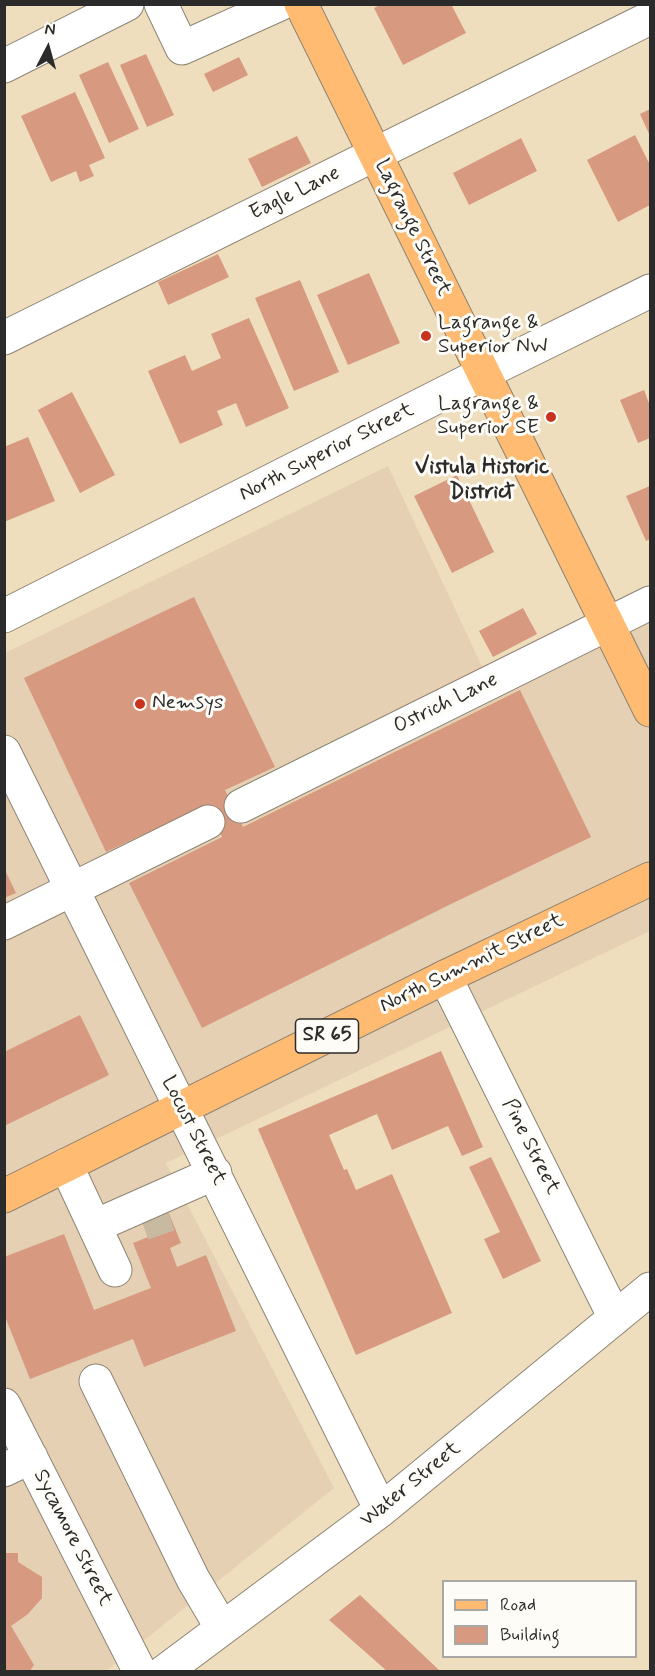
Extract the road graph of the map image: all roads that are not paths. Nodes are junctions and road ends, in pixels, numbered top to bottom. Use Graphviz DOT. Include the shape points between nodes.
graph roads {
  1 [pos="127,4"];
  2 [pos="161,4"];
  3 [pos="280,4"];
  4 [pos="301,4"];
  5 [pos="651,18"];
  6 [pos="4,66"];
  7 [pos="376,154"];
  8 [pos="651,291"];
  9 [pos="4,338"];
  10 [pos="484,373"];
  11 [pos="651,603"];
  12 [pos="4,616"];
  13 [pos="608,624"];
  14 [pos="651,710"];
  15 [pos="4,752"];
  16 [pos="241,806"];
  17 [pos="208,822"];
  18 [pos="651,879"];
  19 [pos="72,889"];
  20 [pos="4,923"];
  21 [pos="445,977"];
  22 [pos="181,1108"];
  23 [pos="66,1165"];
  24 [pos="215,1173"];
  25 [pos="4,1196"];
  26 [pos="140,1214"];
  27 [pos="115,1270"];
  28 [pos="651,1289"];
  29 [pos="615,1318"];
  30 [pos="96,1381"];
  31 [pos="4,1405"];
  32 [pos="18,1463"];
  33 [pos="381,1510"];
  34 [pos="222,1628"];
  35 [pos="140,1671"];
  36 [pos="164,1671"];
  1 -- 6 [label="street"];
  2 -- 3 [label="street" via="182,48"];
  4 -- 7 [label="main road, Lagrange Street"];
  5 -- 7 [label="street, Eagle Lane"];
  7 -- 9 [label="street, Eagle Lane"];
  7 -- 10 [label="main road, Lagrange Street"];
  8 -- 10 [label="street, North Superior Street"];
  10 -- 12 [label="street, North Superior Street"];
  10 -- 13 [label="main road, Lagrange Street"];
  11 -- 13 [label="street, Ostrich Lane"];
  13 -- 14 [label="main road, Lagrange Street"];
  13 -- 16 [label="street, Ostrich Lane"];
  15 -- 19 [label="street, Locust Street"];
  17 -- 19 [label="street"];
  18 -- 21 [label="main road, North Summit Street / SR 65"];
  19 -- 20 [label="street"];
  19 -- 22 [label="street, Locust Street"];
  21 -- 22 [label="main road, North Summit Street / SR 65"];
  21 -- 29 [label="street, Pine Street"];
  22 -- 23 [label="main road, North Summit Street / SR 65"];
  22 -- 24 [label="street, Locust Street"];
  23 -- 25 [label="main road, North Summit Street / SR 65"];
  23 -- 26 [label="street"];
  24 -- 26 [label="street"];
  24 -- 33 [label="street, Locust Street"];
  26 -- 27 [label="street"];
  28 -- 29 [label="street, Water Street"];
  29 -- 33 [label="street, Water Street"];
  30 -- 34 [label="street" via="192,1579"];
  31 -- 32 [label="street, Sycamore Street"];
  32 -- 35 [label="street, Sycamore Street"];
  33 -- 34 [label="street, Water Street"];
  34 -- 36 [label="street, Water Street"];
}
